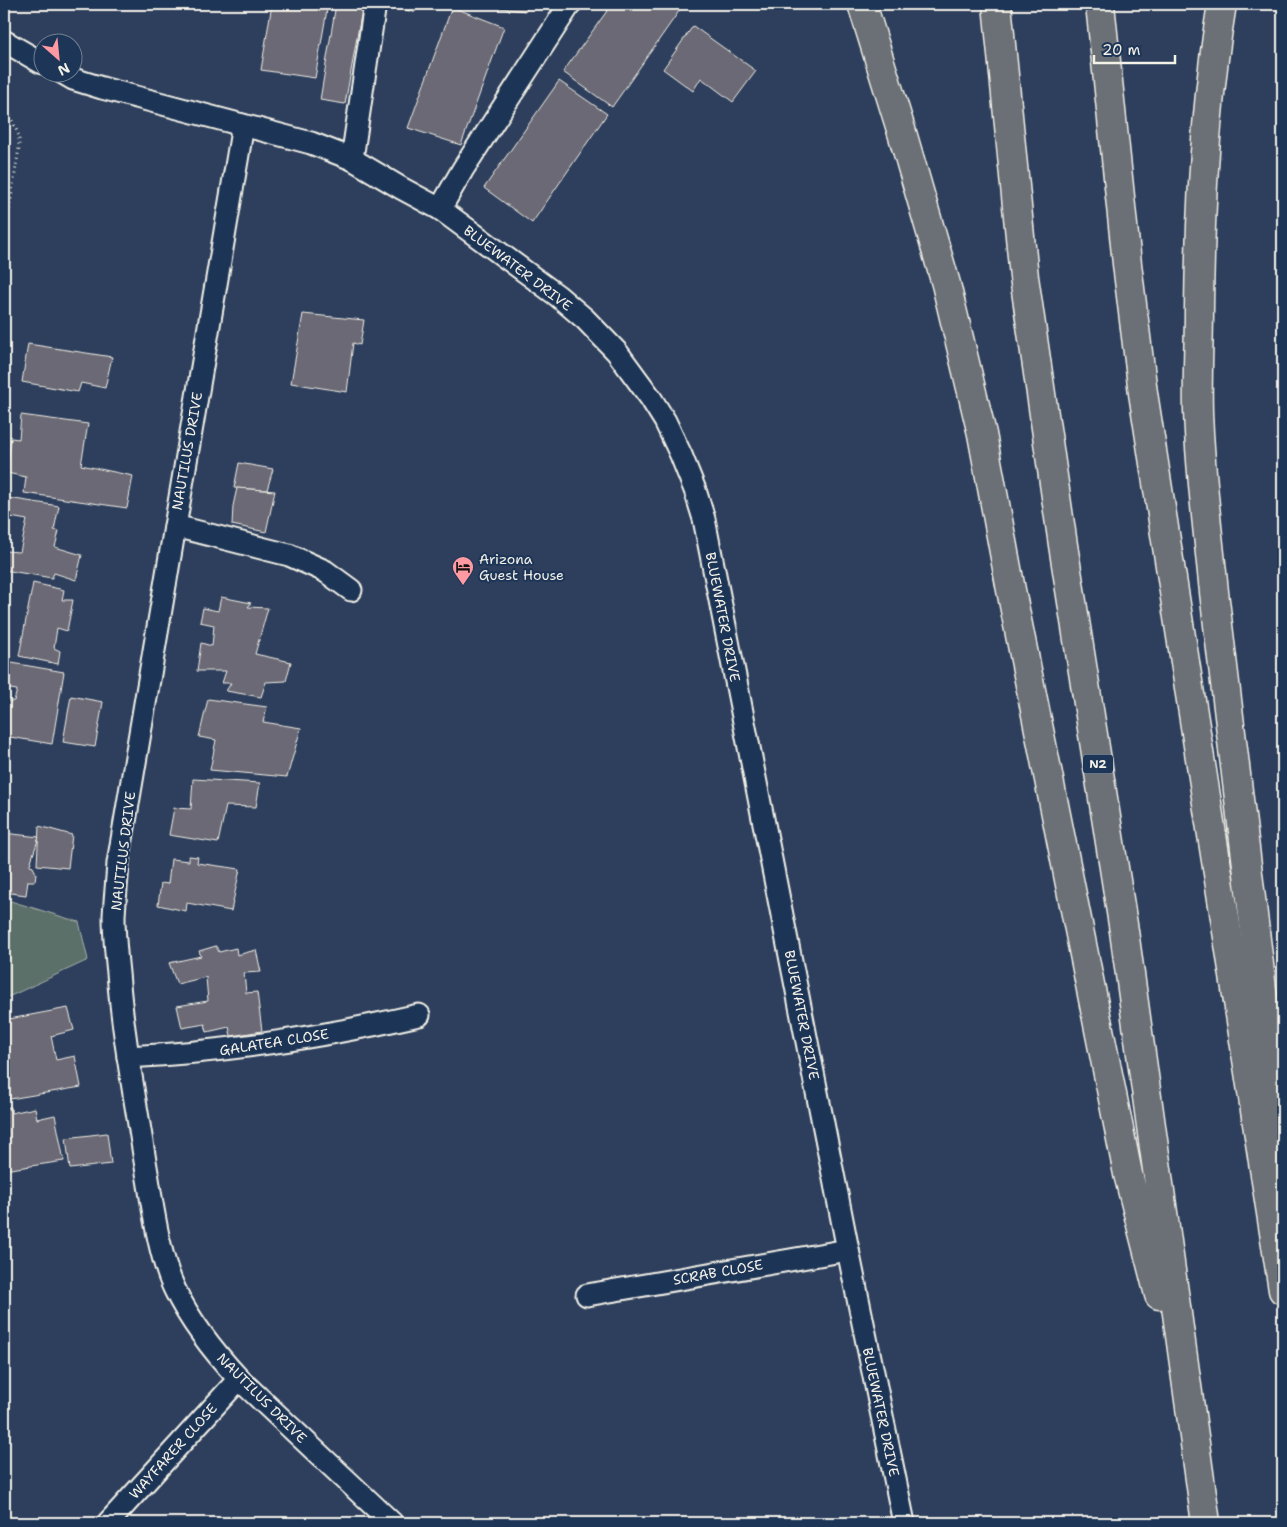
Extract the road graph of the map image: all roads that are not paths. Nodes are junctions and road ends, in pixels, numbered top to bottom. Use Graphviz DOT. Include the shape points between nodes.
graph roads {
  1 [pos="375,4"];
  2 [pos="570,4"];
  3 [pos="862,4"];
  4 [pos="997,4"];
  5 [pos="1100,4"];
  6 [pos="1222,4"];
  7 [pos="4,41"];
  8 [pos="32,57"];
  9 [pos="82,82"];
  10 [pos="243,125"];
  11 [pos="352,159"];
  12 [pos="440,209"];
  13 [pos="175,526"];
  14 [pos="351,590"];
  15 [pos="419,1015"];
  16 [pos="128,1057"];
  17 [pos="1283,1163"];
  18 [pos="848,1250"];
  19 [pos="1283,1290"];
  20 [pos="587,1295"];
  21 [pos="239,1379"];
  22 [pos="1192,1425"];
  23 [pos="108,1523"];
  24 [pos="392,1523"];
  25 [pos="904,1523"];
  26 [pos="1206,1523"];
  1 -- 11 [label="street"];
  2 -- 12 [label="street"];
  3 -- 22 [label="highway" via="946,284 982,434 1128,1174"];
  4 -- 22 [label="highway, N2" via="1024,277 1124,931"];
  5 -- 19 [label="highway" via="1143,393"];
  6 -- 17 [label="highway" via="1204,157 1198,411 1214,592"];
  7 -- 8 [label="street"];
  9 -- 10 [label="street, BLUEWATER DRIVE"];
  10 -- 11 [label="street, BLUEWATER DRIVE" via="312,143"];
  10 -- 13 [label="street, NAUTILUS DRIVE"];
  11 -- 12 [label="street, BLUEWATER DRIVE"];
  12 -- 18 [label="street, BLUEWATER DRIVE" via="558,296 605,338 630,367 665,421 688,472 704,520"];
  13 -- 14 [label="street" via="289,555 325,571"];
  13 -- 16 [label="street, NAUTILUS DRIVE" via="118,863 114,918"];
  15 -- 16 [label="street, GALATEA CLOSE" via="275,1043 190,1054"];
  16 -- 21 [label="street, NAUTILUS DRIVE" via="164,1261 187,1313 219,1358"];
  18 -- 20 [label="street, SCRAB CLOSE"];
  18 -- 25 [label="street, BLUEWATER DRIVE"];
  21 -- 23 [label="street, WAYFARER CLOSE"];
  21 -- 24 [label="street, NAUTILUS DRIVE"];
  22 -- 26 [label="highway, N2"];
}
